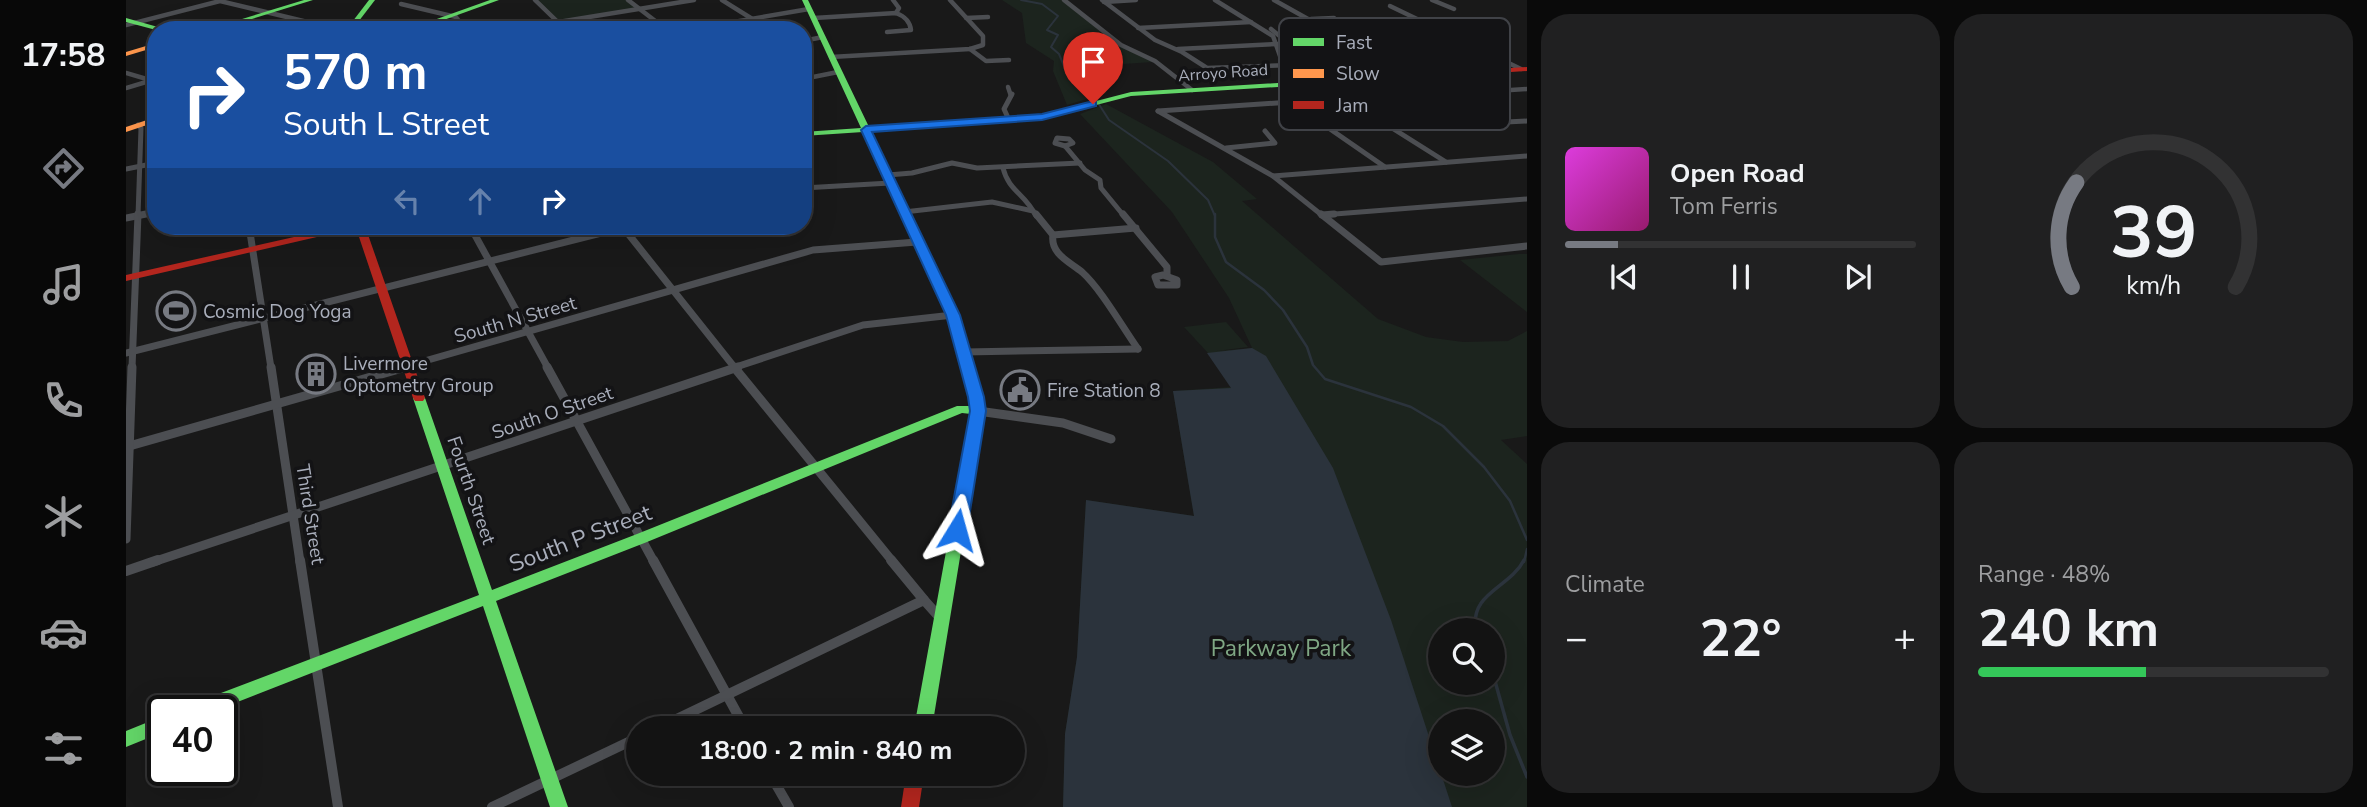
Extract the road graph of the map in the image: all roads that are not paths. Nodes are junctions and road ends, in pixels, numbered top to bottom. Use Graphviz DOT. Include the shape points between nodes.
graph roads {
  1 [pos="310,0"];
  2 [pos="372,0"];
  3 [pos="496,0"];
  4 [pos="536,0"];
  5 [pos="628,0"];
  6 [pos="694,0"];
  7 [pos="722,0"];
  8 [pos="893,0"];
  9 [pos="950,0"];
  10 [pos="1064,0"];
  11 [pos="1136,0"];
  12 [pos="1215,0"];
  13 [pos="1222,0"];
  14 [pos="1274,0"];
  15 [pos="1432,0"];
  16 [pos="1103,1"];
  17 [pos="402,2"];
  18 [pos="1390,6"];
  19 [pos="639,9"];
  20 [pos="810,9"];
  21 [pos="1454,9"];
  22 [pos="270,12"];
  23 [pos="896,13"];
  24 [pos="451,15"];
  25 [pos="988,17"];
  26 [pos="966,18"];
  27 [pos="1306,18"];
  28 [pos="1416,18"];
  29 [pos="752,19"];
  30 [pos="240,21"];
  31 [pos="305,21"];
  32 [pos="356,21"];
  33 [pos="434,21"];
  34 [pos="457,21"];
  35 [pos="557,21"];
  36 [pos="564,21"];
  37 [pos="655,21"];
  38 [pos="740,21"];
  39 [pos="755,21"];
  40 [pos="129,22"];
  41 [pos="1252,22"];
  42 [pos="1258,22"];
  43 [pos="147,26"];
  44 [pos="1139,28"];
  45 [pos="887,32"];
  46 [pos="1279,35"];
  47 [pos="823,37"];
  48 [pos="812,39"];
  49 [pos="1275,43"];
  50 [pos="1279,43"];
  51 [pos="147,48"];
  52 [pos="970,49"];
  53 [pos="1176,49"];
  54 [pos="1279,53"];
  55 [pos="126,54"];
  56 [pos="831,57"];
  57 [pos="1009,60"];
  58 [pos="1279,66"];
  59 [pos="838,72"];
  60 [pos="126,73"];
  61 [pos="812,77"];
  62 [pos="147,78"];
  63 [pos="147,82"];
  64 [pos="1279,85"];
  65 [pos="1008,87"];
  66 [pos="126,89"];
  67 [pos="1192,90"];
  68 [pos="1279,103"];
  69 [pos="1009,120"];
  70 [pos="132,127"];
  71 [pos="866,130"];
  72 [pos="1331,130"];
  73 [pos="1396,130"];
  74 [pos="1265,131"];
  75 [pos="812,133"];
  76 [pos="1065,146"];
  77 [pos="1226,148"];
  78 [pos="1527,156"];
  79 [pos="1446,162"];
  80 [pos="1080,163"];
  81 [pos="147,165"];
  82 [pos="140,166"];
  83 [pos="1385,167"];
  84 [pos="1003,168"];
  85 [pos="126,169"];
  86 [pos="1273,176"];
  87 [pos="889,179"];
  88 [pos="812,187"];
  89 [pos="1527,200"];
  90 [pos="1033,211"];
  91 [pos="904,212"];
  92 [pos="147,214"];
  93 [pos="1322,215"];
  94 [pos="138,216"];
  95 [pos="126,218"];
  96 [pos="1136,228"];
  97 [pos="251,235"];
  98 [pos="314,235"];
  99 [pos="363,235"];
  100 [pos="475,235"];
  101 [pos="589,235"];
  102 [pos="632,235"];
  103 [pos="1053,235"];
  104 [pos="917,242"];
  105 [pos="1527,246"];
  106 [pos="253,249"];
  107 [pos="489,260"];
  108 [pos="1167,275"];
  109 [pos="130,277"];
  110 [pos="382,287"];
  111 [pos="674,289"];
  112 [pos="953,315"];
  113 [pos="263,318"];
  114 [pos="529,332"];
  115 [pos="130,352"];
  116 [pos="965,352"];
  117 [pos="409,365"];
  118 [pos="735,367"];
  119 [pos="276,404"];
  120 [pos="978,411"];
  121 [pos="577,420"];
  122 [pos="1111,439"];
  123 [pos="128,447"];
  124 [pos="443,465"];
  125 [pos="814,467"];
  126 [pos="294,515"];
  127 [pos="642,538"];
  128 [pos="126,539"];
  129 [pos="126,571"];
  130 [pos="489,595"];
  131 [pos="924,600"];
  132 [pos="941,619"];
  133 [pos="317,663"];
  134 [pos="236,695"];
  135 [pos="727,695"];
  136 [pos="683,716"];
  137 [pos="738,716"];
  138 [pos="925,716"];
  139 [pos="147,730"];
  140 [pos="126,739"];
  141 [pos="626,743"];
  142 [pos="550,780"];
  143 [pos="778,786"];
  144 [pos="913,786"];
  145 [pos="338,807"];
  146 [pos="492,807"];
  147 [pos="559,807"];
  148 [pos="789,807"];
  149 [pos="910,807"];
  1 -- 22 [label="street"];
  2 -- 32 [label="street"];
  3 -- 24 [label="street"];
  4 -- 35 [label="street"];
  5 -- 19 [label="street"];
  6 -- 19 [label="street"];
  7 -- 29 [label="street"];
  8 -- 23 [label="street"];
  9 -- 26 [label="street"];
  10 -- 67 [label="street" via="1121,45 1155,61"];
  11 -- 16 [label="street"];
  12 -- 41 [label="street"];
  13 -- 42 [label="street"];
  14 -- 27 [label="street"];
  15 -- 21 [label="street"];
  16 -- 44 [label="street"];
  17 -- 24 [label="street"];
  18 -- 28 [label="street"];
  19 -- 36 [label="street"];
  19 -- 37 [label="street"];
  20 -- 23 [label="street"];
  20 -- 29 [label="street"];
  20 -- 47 [label="street"];
  22 -- 30 [label="street"];
  22 -- 31 [label="street"];
  22 -- 40 [label="street" via="220,1"];
  23 -- 45 [label="street" via="904,16 912,30"];
  24 -- 33 [label="street"];
  24 -- 34 [label="street"];
  25 -- 26 [label="street"];
  26 -- 52 [label="street" via="985,43"];
  29 -- 38 [label="street"];
  29 -- 39 [label="street"];
  40 -- 43 [label="street"];
  41 -- 42 [label="street"];
  41 -- 44 [label="street"];
  41 -- 49 [label="street" via="1273,36"];
  42 -- 46 [label="street"];
  44 -- 53 [label="street"];
  47 -- 48 [label="street"];
  47 -- 56 [label="street"];
  49 -- 50 [label="street"];
  49 -- 53 [label="street"];
  49 -- 54 [label="street"];
  51 -- 55 [label="street"];
  52 -- 56 [label="street"];
  52 -- 57 [label="street" via="986,61"];
  53 -- 58 [label="street" via="1211,69"];
  56 -- 59 [label="street"];
  59 -- 61 [label="street"];
  59 -- 71 [label="street"];
  60 -- 62 [label="street"];
  63 -- 66 [label="street"];
  64 -- 67 [label="street, Arroyo Road"];
  65 -- 69 [label="street" via="1012,93 1004,109"];
  67 -- 69 [label="street, Arroyo Road" via="1131,94 1049,116"];
  68 -- 77 [label="street" via="1158,111"];
  69 -- 71 [label="street, Arroyo Road"];
  70 -- 82 [label="street" via="141,128"];
  71 -- 75 [label="street, Arroyo Road"];
  71 -- 87 [label="street"];
  72 -- 83 [label="street"];
  73 -- 79 [label="street"];
  74 -- 77 [label="street" via="1275,143"];
  76 -- 80 [label="street"];
  77 -- 86 [label="street"];
  78 -- 79 [label="street"];
  79 -- 83 [label="street"];
  80 -- 84 [label="street"];
  80 -- 96 [label="street" via="1100,180 1101,188"];
  81 -- 82 [label="street"];
  82 -- 85 [label="street"];
  82 -- 94 [label="street"];
  83 -- 86 [label="street"];
  84 -- 87 [label="street" via="945,163"];
  84 -- 90 [label="street" via="1007,184 1029,201"];
  86 -- 93 [label="street"];
  87 -- 88 [label="street"];
  87 -- 91 [label="street"];
  89 -- 93 [label="street"];
  90 -- 91 [label="street" via="992,202"];
  90 -- 103 [label="street"];
  91 -- 104 [label="street"];
  92 -- 94 [label="street"];
  93 -- 105 [label="street" via="1381,262"];
  94 -- 95 [label="street"];
  94 -- 109 [label="street"];
  96 -- 103 [label="street"];
  96 -- 108 [label="street" via="1167,267"];
  97 -- 106 [label="street, Third Street"];
  98 -- 106 [label="street"];
  99 -- 110 [label="street, Fourth Street"];
  100 -- 107 [label="street"];
  101 -- 107 [label="street"];
  102 -- 111 [label="street"];
  103 -- 116 [label="street" via="1061,257 1084,274 1138,349"];
  104 -- 111 [label="street, South N Street" via="813,250"];
  104 -- 112 [label="street"];
  106 -- 109 [label="street"];
  106 -- 113 [label="street, Third Street"];
  107 -- 110 [label="street"];
  107 -- 114 [label="street"];
  109 -- 115 [label="street"];
  110 -- 113 [label="street"];
  110 -- 117 [label="street, Fourth Street"];
  111 -- 114 [label="street, South N Street"];
  111 -- 118 [label="street"];
  112 -- 116 [label="street"];
  112 -- 118 [label="street, South O Street" via="863,325"];
  113 -- 115 [label="street"];
  113 -- 119 [label="street, Third Street"];
  114 -- 117 [label="street, South N Street"];
  114 -- 121 [label="street"];
  115 -- 123 [label="street"];
  116 -- 120 [label="street"];
  117 -- 119 [label="street, South N Street"];
  117 -- 124 [label="street, Fourth Street"];
  118 -- 121 [label="street, South O Street"];
  118 -- 125 [label="street"];
  119 -- 123 [label="street, South N Street"];
  119 -- 126 [label="street, Third Street"];
  120 -- 122 [label="street" via="1073,425"];
  120 -- 125 [label="street, South P Street" via="961,410"];
  120 -- 132 [label="street"];
  121 -- 124 [label="street, South O Street"];
  121 -- 127 [label="street"];
  123 -- 128 [label="street"];
  124 -- 126 [label="street, South O Street"];
  124 -- 130 [label="street, Fourth Street"];
  125 -- 127 [label="street, South P Street"];
  125 -- 131 [label="street"];
  126 -- 129 [label="street, South O Street"];
  126 -- 133 [label="street, Third Street"];
  127 -- 130 [label="street, South P Street"];
  127 -- 135 [label="street"];
  130 -- 133 [label="street, South P Street"];
  130 -- 142 [label="street, Fourth Street"];
  131 -- 132 [label="street"];
  131 -- 135 [label="street"];
  132 -- 138 [label="street"];
  133 -- 134 [label="street, South P Street"];
  133 -- 145 [label="street, Third Street"];
  135 -- 136 [label="street"];
  135 -- 137 [label="street"];
  139 -- 140 [label="street"];
  141 -- 142 [label="street"];
  142 -- 146 [label="street"];
  142 -- 147 [label="street, Fourth Street"];
  143 -- 148 [label="street"];
  144 -- 149 [label="street"];
}
